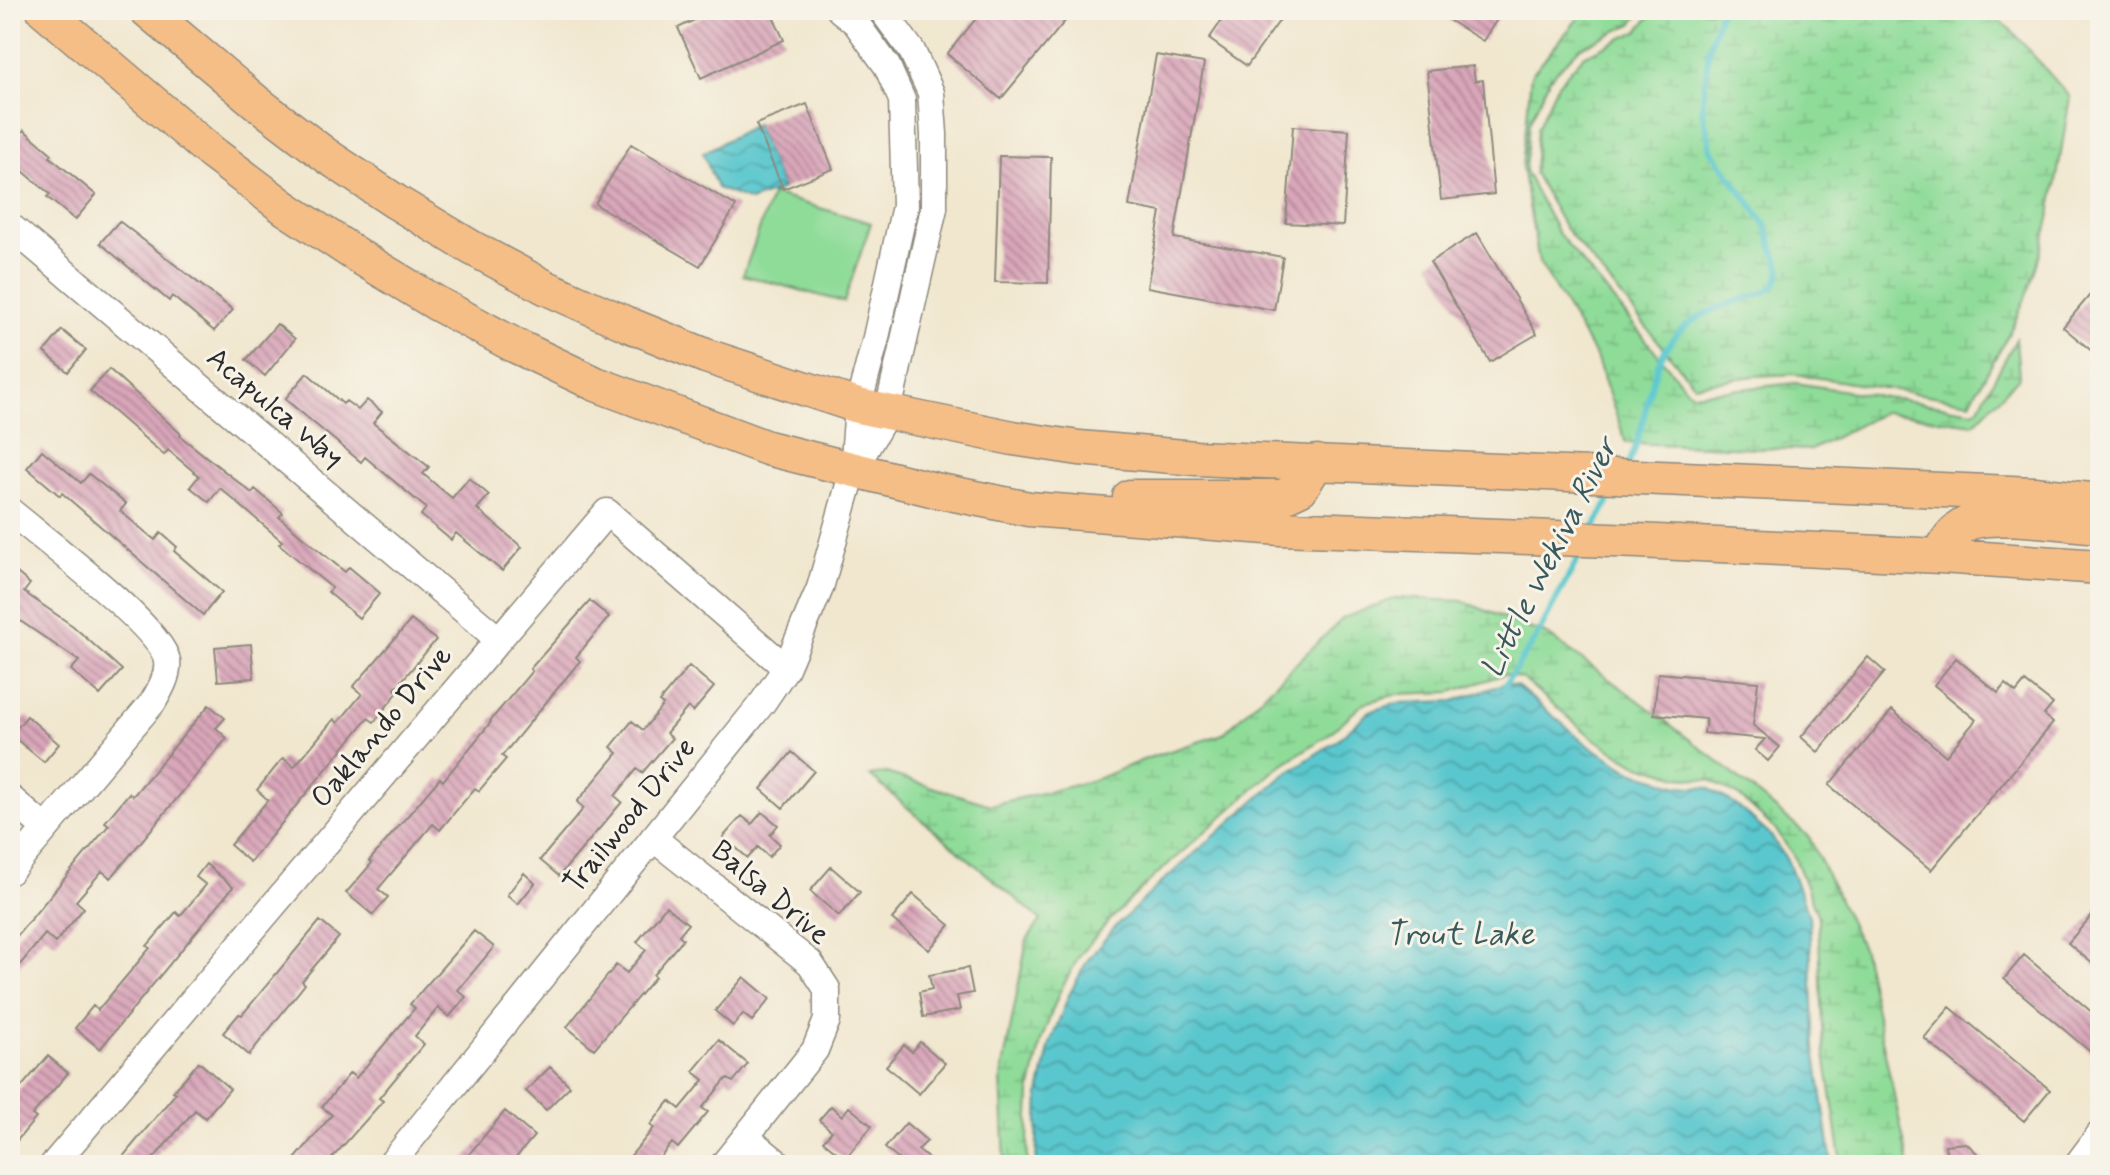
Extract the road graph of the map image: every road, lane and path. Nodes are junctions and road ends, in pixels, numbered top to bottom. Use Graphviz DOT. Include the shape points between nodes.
graph roads {
  1 [pos="44,10"];
  2 [pos="147,10"];
  3 [pos="840,10"];
  4 [pos="882,10"];
  5 [pos="10,226"];
  6 [pos="873,409"];
  7 [pos="1317,462"];
  8 [pos="853,471"];
  9 [pos="2100,501"];
  10 [pos="1029,509"];
  11 [pos="10,511"];
  12 [pos="2100,526"];
  13 [pos="1940,556"];
  14 [pos="2100,567"];
  15 [pos="498,639"];
  16 [pos="786,668"];
  17 [pos="10,798"];
  18 [pos="45,828"];
  19 [pos="653,838"];
  20 [pos="10,871"];
  21 [pos="2100,1134"];
  22 [pos="746,1137"];
  23 [pos="53,1165"];
  24 [pos="390,1165"];
  25 [pos="723,1165"];
  26 [pos="780,1165"];
  27 [pos="2077,1165"];
  1 -- 8 [label="main road" via="285,208 436,303 596,384 767,448"];
  2 -- 6 [label="main road" via="327,156 472,248 547,288 706,356"];
  3 -- 6 [label="street" via="887,66 902,100 905,136 905,206 875,342"];
  4 -- 6 [label="street" via="912,51 931,93 934,208"];
  5 -- 15 [label="street, Acapulca Way"];
  6 -- 7 [label="main road" via="1079,448"];
  6 -- 8 [label="street, Trailwood Drive"];
  7 -- 9 [label="main road"];
  7 -- 10 [label="main road" via="1301,488 1282,497 1088,497"];
  8 -- 10 [label="main road"];
  8 -- 16 [label="street, Trailwood Drive" via="820,588"];
  10 -- 13 [label="main road" via="1280,528"];
  11 -- 18 [label="street" via="144,624 168,663 153,702"];
  12 -- 13 [label="main road" via="1970,522 1951,535"];
  13 -- 14 [label="main road"];
  15 -- 16 [label="street, Oaklando Drive" via="607,512"];
  15 -- 23 [label="street, Oaklando Drive"];
  16 -- 19 [label="street, Trailwood Drive"];
  17 -- 18 [label="street"];
  18 -- 20 [label="street"];
  19 -- 22 [label="street, Balsa Drive" via="810,963 827,989 827,1020 815,1050"];
  19 -- 24 [label="street, Trailwood Drive"];
  21 -- 27 [label="street"];
  22 -- 25 [label="street, Balsa Drive"];
  22 -- 26 [label="street"];
}
